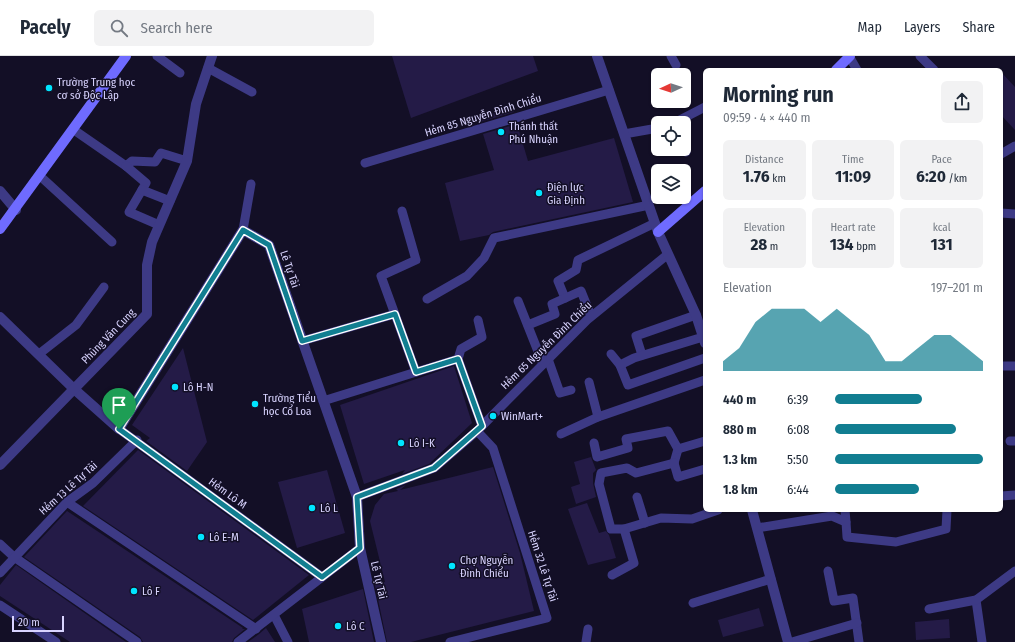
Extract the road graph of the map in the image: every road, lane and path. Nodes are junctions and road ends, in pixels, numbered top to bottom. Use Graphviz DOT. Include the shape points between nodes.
graph roads {
  1 [pos="126,56"];
  2 [pos="157,56"];
  3 [pos="212,56"];
  4 [pos="597,56"];
  5 [pos="671,56"];
  6 [pos="920,56"];
  7 [pos="846,57"];
  8 [pos="676,65"];
  9 [pos="208,68"];
  10 [pos="838,68"];
  11 [pos="855,68"];
  12 [pos="932,68"];
  13 [pos="180,73"];
  14 [pos="609,90"];
  15 [pos="252,92"];
  16 [pos="703,108"];
  17 [pos="688,116"];
  18 [pos="651,129"];
  19 [pos="74,130"];
  20 [pos="624,134"];
  21 [pos="1015,146"];
  22 [pos="1003,153"];
  23 [pos="187,161"];
  24 [pos="365,163"];
  25 [pos="126,166"];
  26 [pos="40,176"];
  27 [pos="251,184"];
  28 [pos="142,190"];
  29 [pos="0,191"];
  30 [pos="703,192"];
  31 [pos="170,201"];
  32 [pos="649,205"];
  33 [pos="16,210"];
  34 [pos="402,211"];
  35 [pos="1003,213"];
  36 [pos="1015,214"];
  37 [pos="159,225"];
  38 [pos="657,227"];
  39 [pos="0,229"];
  40 [pos="243,230"];
  41 [pos="112,242"];
  42 [pos="667,255"];
  43 [pos="104,287"];
  44 [pos="565,298"];
  45 [pos="426,299"];
  46 [pos="518,302"];
  47 [pos="395,314"];
  48 [pos="696,315"];
  49 [pos="591,316"];
  50 [pos="0,317"];
  51 [pos="478,320"];
  52 [pos="528,324"];
  53 [pos="703,333"];
  54 [pos="703,336"];
  55 [pos="302,341"];
  56 [pos="39,354"];
  57 [pos="611,354"];
  58 [pos="642,355"];
  59 [pos="458,359"];
  60 [pos="703,359"];
  61 [pos="546,362"];
  62 [pos="620,365"];
  63 [pos="1003,366"];
  64 [pos="1015,366"];
  65 [pos="416,372"];
  66 [pos="703,381"];
  67 [pos="590,382"];
  68 [pos="74,389"];
  69 [pos="571,390"];
  70 [pos="323,401"];
  71 [pos="598,417"];
  72 [pos="119,429"];
  73 [pos="480,429"];
  74 [pos="561,434"];
  75 [pos="137,440"];
  76 [pos="703,442"];
  77 [pos="594,443"];
  78 [pos="678,449"];
  79 [pos="597,457"];
  80 [pos="674,463"];
  81 [pos="0,465"];
  82 [pos="703,470"];
  83 [pos="601,473"];
  84 [pos="1015,495"];
  85 [pos="1003,496"];
  86 [pos="357,497"];
  87 [pos="637,497"];
  88 [pos="67,502"];
  89 [pos="712,512"];
  90 [pos="753,512"];
  91 [pos="845,512"];
  92 [pos="947,512"];
  93 [pos="846,522"];
  94 [pos="645,523"];
  95 [pos="757,528"];
  96 [pos="624,529"];
  97 [pos="0,544"];
  98 [pos="360,548"];
  99 [pos="15,558"];
  100 [pos="828,570"];
  101 [pos="1015,571"];
  102 [pos="0,573"];
  103 [pos="612,575"];
  104 [pos="322,577"];
  105 [pos="771,579"];
  106 [pos="976,600"];
  107 [pos="693,603"];
  108 [pos="929,609"];
  109 [pos="2,611"];
  110 [pos="274,615"];
  111 [pos="857,623"];
  112 [pos="256,628"];
  113 [pos="588,629"];
  114 [pos="56,642"];
  115 [pos="137,642"];
  116 [pos="238,642"];
  117 [pos="288,642"];
  118 [pos="381,642"];
  119 [pos="450,642"];
  120 [pos="586,642"];
  121 [pos="788,642"];
  122 [pos="792,642"];
  123 [pos="859,642"];
  124 [pos="982,642"];
  1 -- 19 [label="street"];
  2 -- 13 [label="lane"];
  3 -- 9 [label="street, Phùng Văn Cung"];
  4 -- 14 [label="street"];
  5 -- 8 [label="lane"];
  6 -- 12 [label="lane"];
  7 -- 10 [label="street"];
  7 -- 11 [label="lane"];
  9 -- 15 [label="lane"];
  9 -- 23 [label="street, Phùng Văn Cung" via="196,104"];
  14 -- 20 [label="street"];
  14 -- 24 [label="lane, Hẻm 85 Nguyễn Đình Chiểu"];
  16 -- 17 [label="lane"];
  18 -- 20 [label="lane"];
  19 -- 25 [label="lane"];
  19 -- 26 [label="street"];
  20 -- 32 [label="street"];
  21 -- 22 [label="lane"];
  23 -- 25 [label="lane" via="161,153 155,162 132,161"];
  23 -- 31 [label="street, Phùng Văn Cung"];
  25 -- 28 [label="lane" via="146,183"];
  26 -- 33 [label="street"];
  26 -- 41 [label="lane"];
  27 -- 40 [label="lane"];
  28 -- 31 [label="lane"];
  28 -- 37 [label="lane" via="130,212"];
  29 -- 33 [label="street"];
  30 -- 38 [label="street"];
  31 -- 37 [label="street, Phùng Văn Cung"];
  32 -- 38 [label="street"];
  32 -- 45 [label="lane" via="494,238 484,258 467,276"];
  33 -- 39 [label="street"];
  34 -- 47 [label="lane" via="416,260 381,276"];
  35 -- 36 [label="lane"];
  37 -- 68 [label="street, Phùng Văn Cung" via="147,265 147,314"];
  38 -- 42 [label="street"];
  38 -- 44 [label="lane" via="578,260 576,270 558,281"];
  40 -- 55 [label="street, Lê Tự Tài" via="269,245"];
  40 -- 72 [label="street"];
  42 -- 48 [label="street"];
  42 -- 49 [label="lane, Hẻm 65 Nguyễn Đình Chiểu"];
  43 -- 56 [label="lane" via="76,325"];
  44 -- 49 [label="lane" via="581,291"];
  44 -- 52 [label="lane" via="552,304 555,314"];
  46 -- 52 [label="lane"];
  47 -- 55 [label="lane"];
  47 -- 65 [label="lane"];
  48 -- 53 [label="street"];
  48 -- 58 [label="lane" via="636,336"];
  49 -- 61 [label="lane, Hẻm 65 Nguyễn Đình Chiểu"];
  50 -- 56 [label="street"];
  51 -- 59 [label="lane" via="482,337 461,349"];
  52 -- 61 [label="lane"];
  54 -- 58 [label="lane"];
  55 -- 70 [label="street, Lê Tự Tài"];
  56 -- 68 [label="street"];
  57 -- 62 [label="lane"];
  58 -- 62 [label="lane"];
  59 -- 65 [label="lane"];
  59 -- 73 [label="lane"];
  60 -- 62 [label="lane" via="628,384"];
  61 -- 69 [label="lane" via="560,393"];
  61 -- 73 [label="lane, Hẻm 65 Nguyễn Đình Chiểu"];
  63 -- 64 [label="lane"];
  65 -- 70 [label="lane"];
  66 -- 71 [label="lane"];
  67 -- 71 [label="lane"];
  68 -- 72 [label="street"];
  68 -- 81 [label="street, Phùng Văn Cung"];
  70 -- 86 [label="street, Lê Tự Tài"];
  71 -- 74 [label="lane"];
  72 -- 75 [label="lane, Hẻm Lô M"];
  73 -- 86 [label="lane, Hẻm 65 Nguyễn Đình Chiểu" via="434,468"];
  73 -- 119 [label="lane, Hẻm 32 Lê Tự Tài" via="493,448 547,618"];
  75 -- 88 [label="lane, Hẻm 13 Lê Tự Tài" via="93,483"];
  75 -- 104 [label="lane, Hẻm Lô M"];
  76 -- 78 [label="lane"];
  77 -- 79 [label="lane"];
  78 -- 79 [label="lane" via="668,431 626,439 628,448"];
  78 -- 80 [label="lane"];
  79 -- 83 [label="lane"];
  80 -- 82 [label="lane" via="678,477"];
  80 -- 83 [label="lane" via="636,472 627,468"];
  83 -- 96 [label="lane" via="599,484 611,529"];
  84 -- 85 [label="lane"];
  86 -- 98 [label="street, Lê Tự Tài"];
  87 -- 94 [label="lane"];
  88 -- 99 [label="lane, Hẻm 13 Lê Tự Tài"];
  88 -- 112 [label="lane"];
  89 -- 94 [label="lane" via="692,519 661,518"];
  90 -- 95 [label="street"];
  91 -- 93 [label="lane"];
  92 -- 93 [label="lane" via="946,529 896,542 847,538"];
  93 -- 95 [label="lane" via="832,516"];
  94 -- 96 [label="lane"];
  95 -- 105 [label="street"];
  96 -- 103 [label="lane" via="634,562"];
  97 -- 99 [label="lane"];
  98 -- 104 [label="lane"];
  98 -- 118 [label="street, Lê Tự Tài"];
  99 -- 102 [label="lane, Hẻm 13 Lê Tự Tài"];
  99 -- 115 [label="lane"];
  100 -- 111 [label="lane" via="834,601 853,598"];
  101 -- 106 [label="lane"];
  104 -- 110 [label="lane"];
  105 -- 107 [label="lane"];
  105 -- 121 [label="street"];
  106 -- 108 [label="lane"];
  106 -- 124 [label="lane"];
  109 -- 114 [label="lane"];
  110 -- 112 [label="lane"];
  110 -- 117 [label="lane"];
  111 -- 122 [label="lane"];
  111 -- 123 [label="lane"];
  112 -- 116 [label="lane"];
  113 -- 120 [label="lane"];
}
